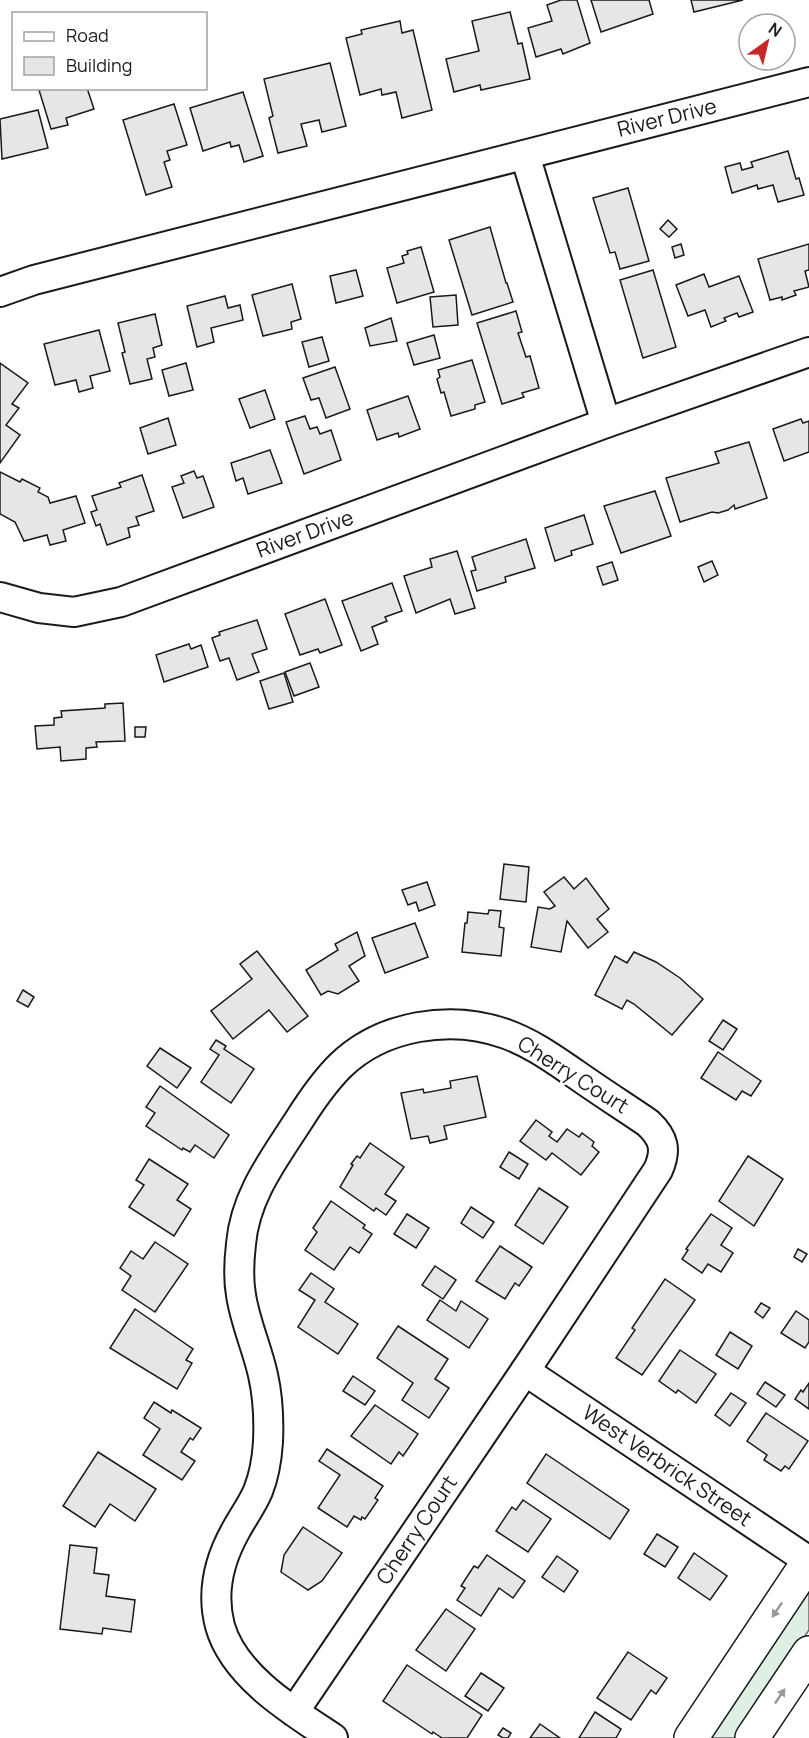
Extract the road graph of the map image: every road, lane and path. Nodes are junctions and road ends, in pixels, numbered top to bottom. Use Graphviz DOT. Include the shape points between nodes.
graph roads {
  1 [pos="809,82"];
  2 [pos="525,155"];
  3 [pos="0,292"];
  4 [pos="809,352"];
  5 [pos="606,423"];
  6 [pos="0,597"];
  7 [pos="525,1371"];
  8 [pos="809,1561"];
  9 [pos="809,1653"];
  10 [pos="294,1712"];
  11 [pos="333,1738"];
  12 [pos="692,1738"];
  13 [pos="752,1738"];
  1 -- 2 [label="street, River Drive"];
  2 -- 3 [label="street, River Drive" via="34,280"];
  2 -- 5 [label="street"];
  4 -- 5 [label="street, River Drive"];
  5 -- 6 [label="street, River Drive" via="121,602 74,612 39,608"];
  7 -- 8 [label="street, West Verbrick Street"];
  7 -- 10 [label="street, Cherry Court"];
  7 -- 10 [label="street, Cherry Court" via="658,1170 663,1159 659,1133 547,1055 507,1034 483,1027 442,1024 387,1036 347,1060 314,1098 253,1195 241,1241 240,1292 263,1375 268,1444 258,1491 220,1565 217,1606 227,1644 240,1663"];
  8 -- 12 [label="main road, one-way"];
  13 -- 9 [label="main road, one-way"];
  10 -- 11 [label="street, Cherry Court"];
}
